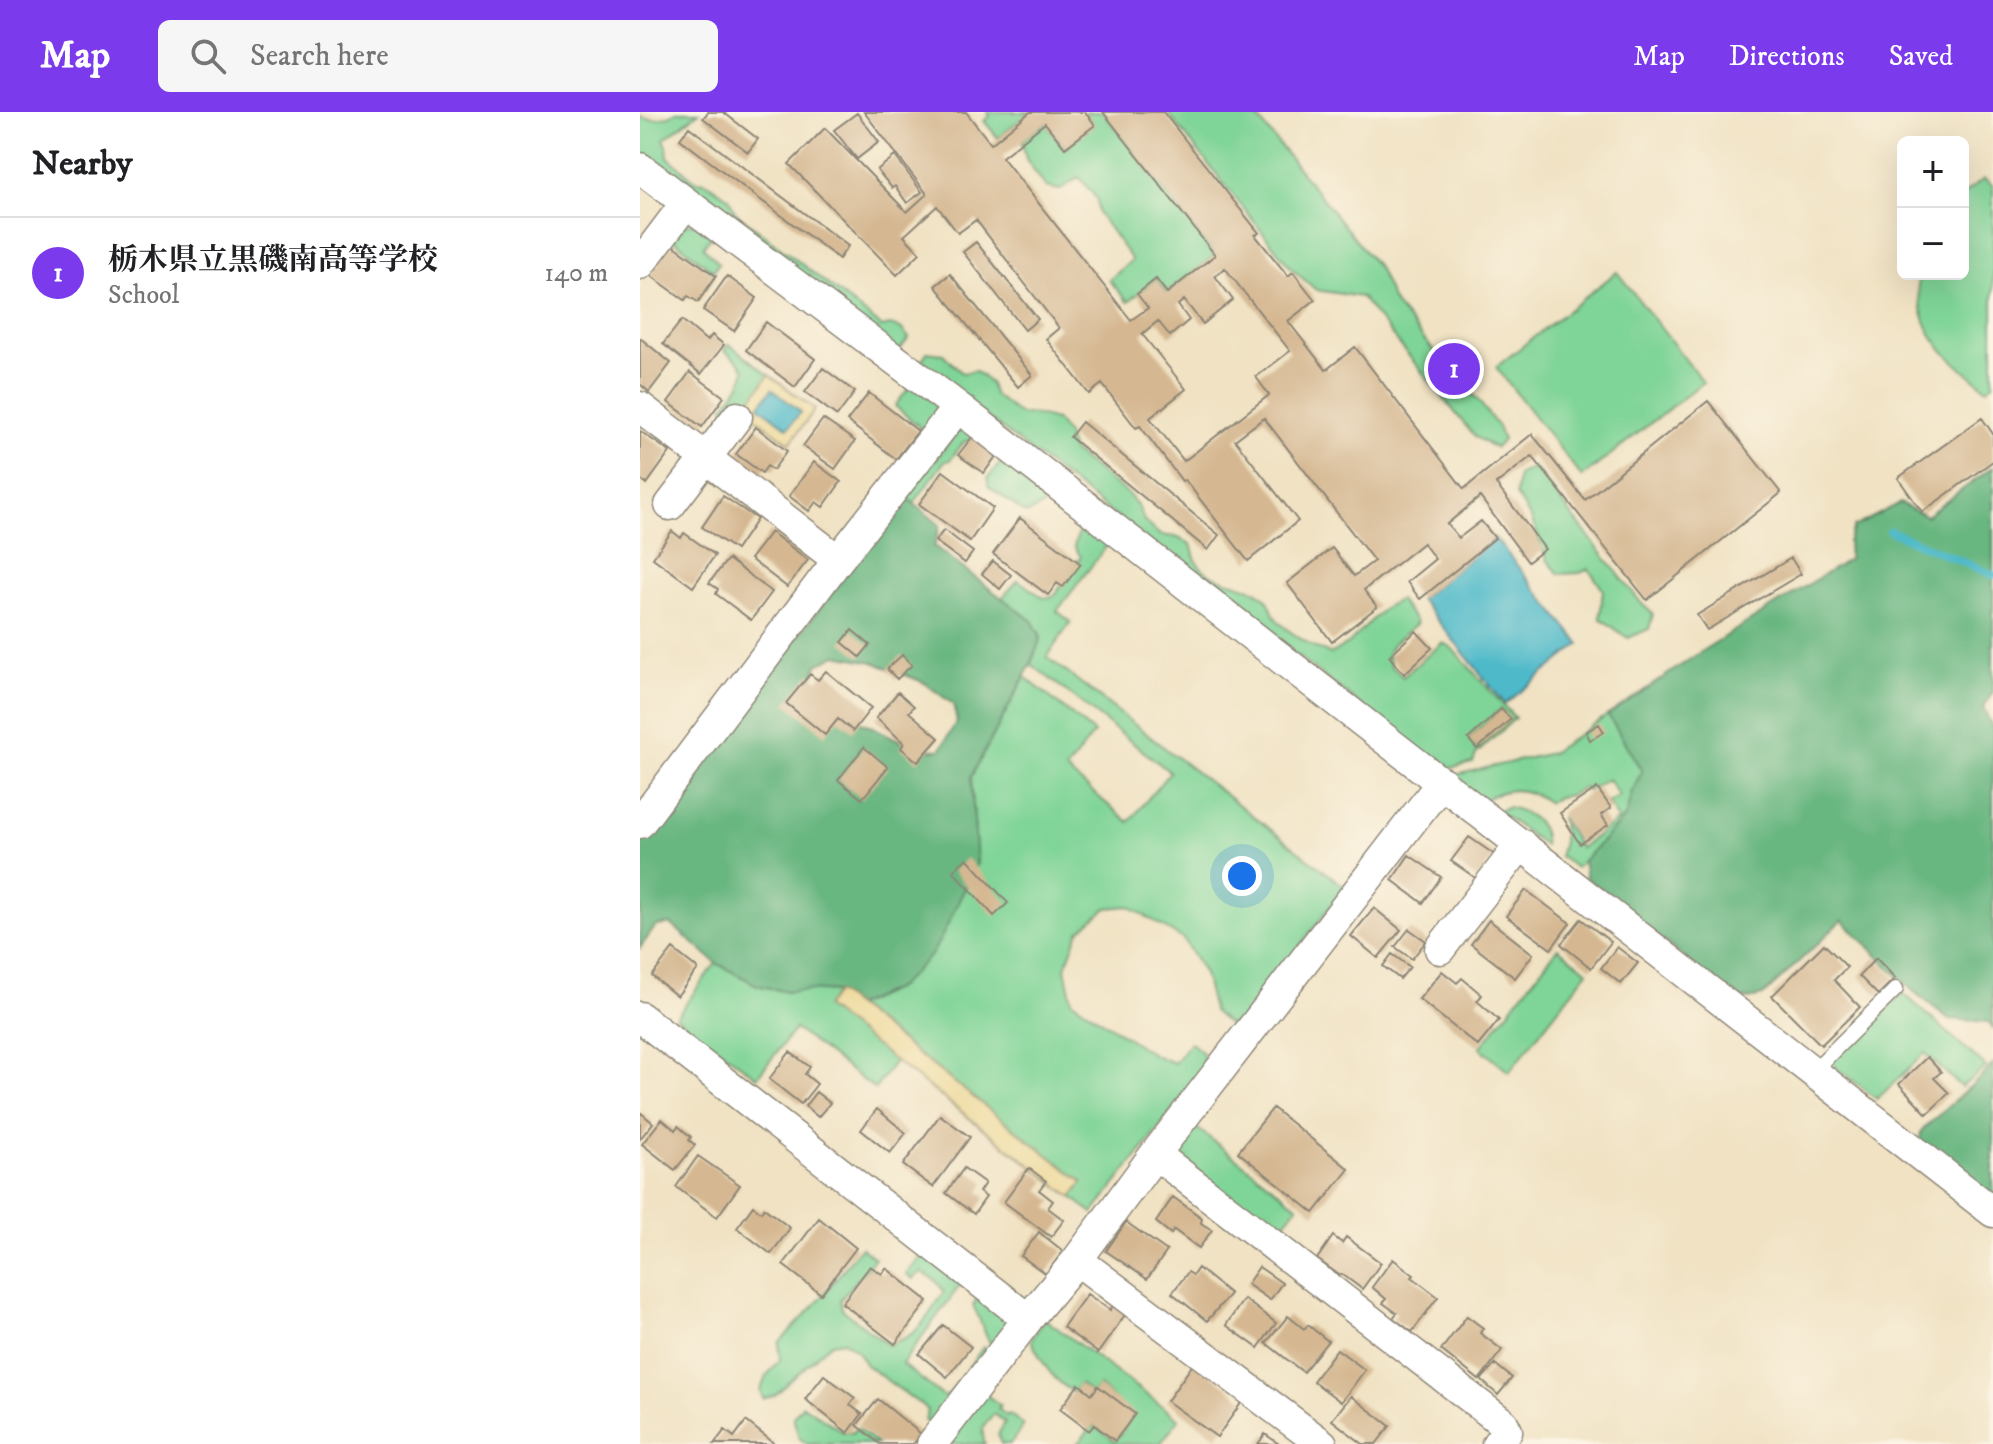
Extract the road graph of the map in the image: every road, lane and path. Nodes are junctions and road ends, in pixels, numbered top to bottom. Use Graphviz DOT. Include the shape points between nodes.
graph roads {
  1 [pos="640,168"];
  2 [pos="686,203"];
  3 [pos="640,264"];
  4 [pos="640,407"];
  5 [pos="958,407"];
  6 [pos="737,417"];
  7 [pos="706,458"];
  8 [pos="670,505"];
  9 [pos="838,560"];
  10 [pos="1442,782"];
  11 [pos="640,823"];
  12 [pos="1521,844"];
  13 [pos="1440,949"];
  14 [pos="1896,989"];
  15 [pos="640,1017"];
  16 [pos="1813,1071"];
  17 [pos="1155,1154"];
  18 [pos="1993,1212"];
  19 [pos="1077,1260"];
  20 [pos="1028,1319"];
  21 [pos="932,1444"];
  22 [pos="1322,1444"];
  23 [pos="1497,1444"];
  1 -- 2 [label="street"];
  2 -- 3 [label="street"];
  2 -- 5 [label="street"];
  4 -- 7 [label="street"];
  5 -- 9 [label="street"];
  5 -- 10 [label="street"];
  6 -- 7 [label="street"];
  7 -- 8 [label="street"];
  7 -- 9 [label="street"];
  9 -- 11 [label="street"];
  10 -- 12 [label="street"];
  10 -- 17 [label="street"];
  12 -- 13 [label="street"];
  12 -- 16 [label="street"];
  14 -- 16 [label="lane"];
  15 -- 20 [label="street"];
  16 -- 18 [label="street"];
  17 -- 19 [label="street"];
  17 -- 23 [label="street" via="1503,1423 1507,1431"];
  19 -- 20 [label="street"];
  19 -- 22 [label="street"];
  20 -- 21 [label="street"];
}
